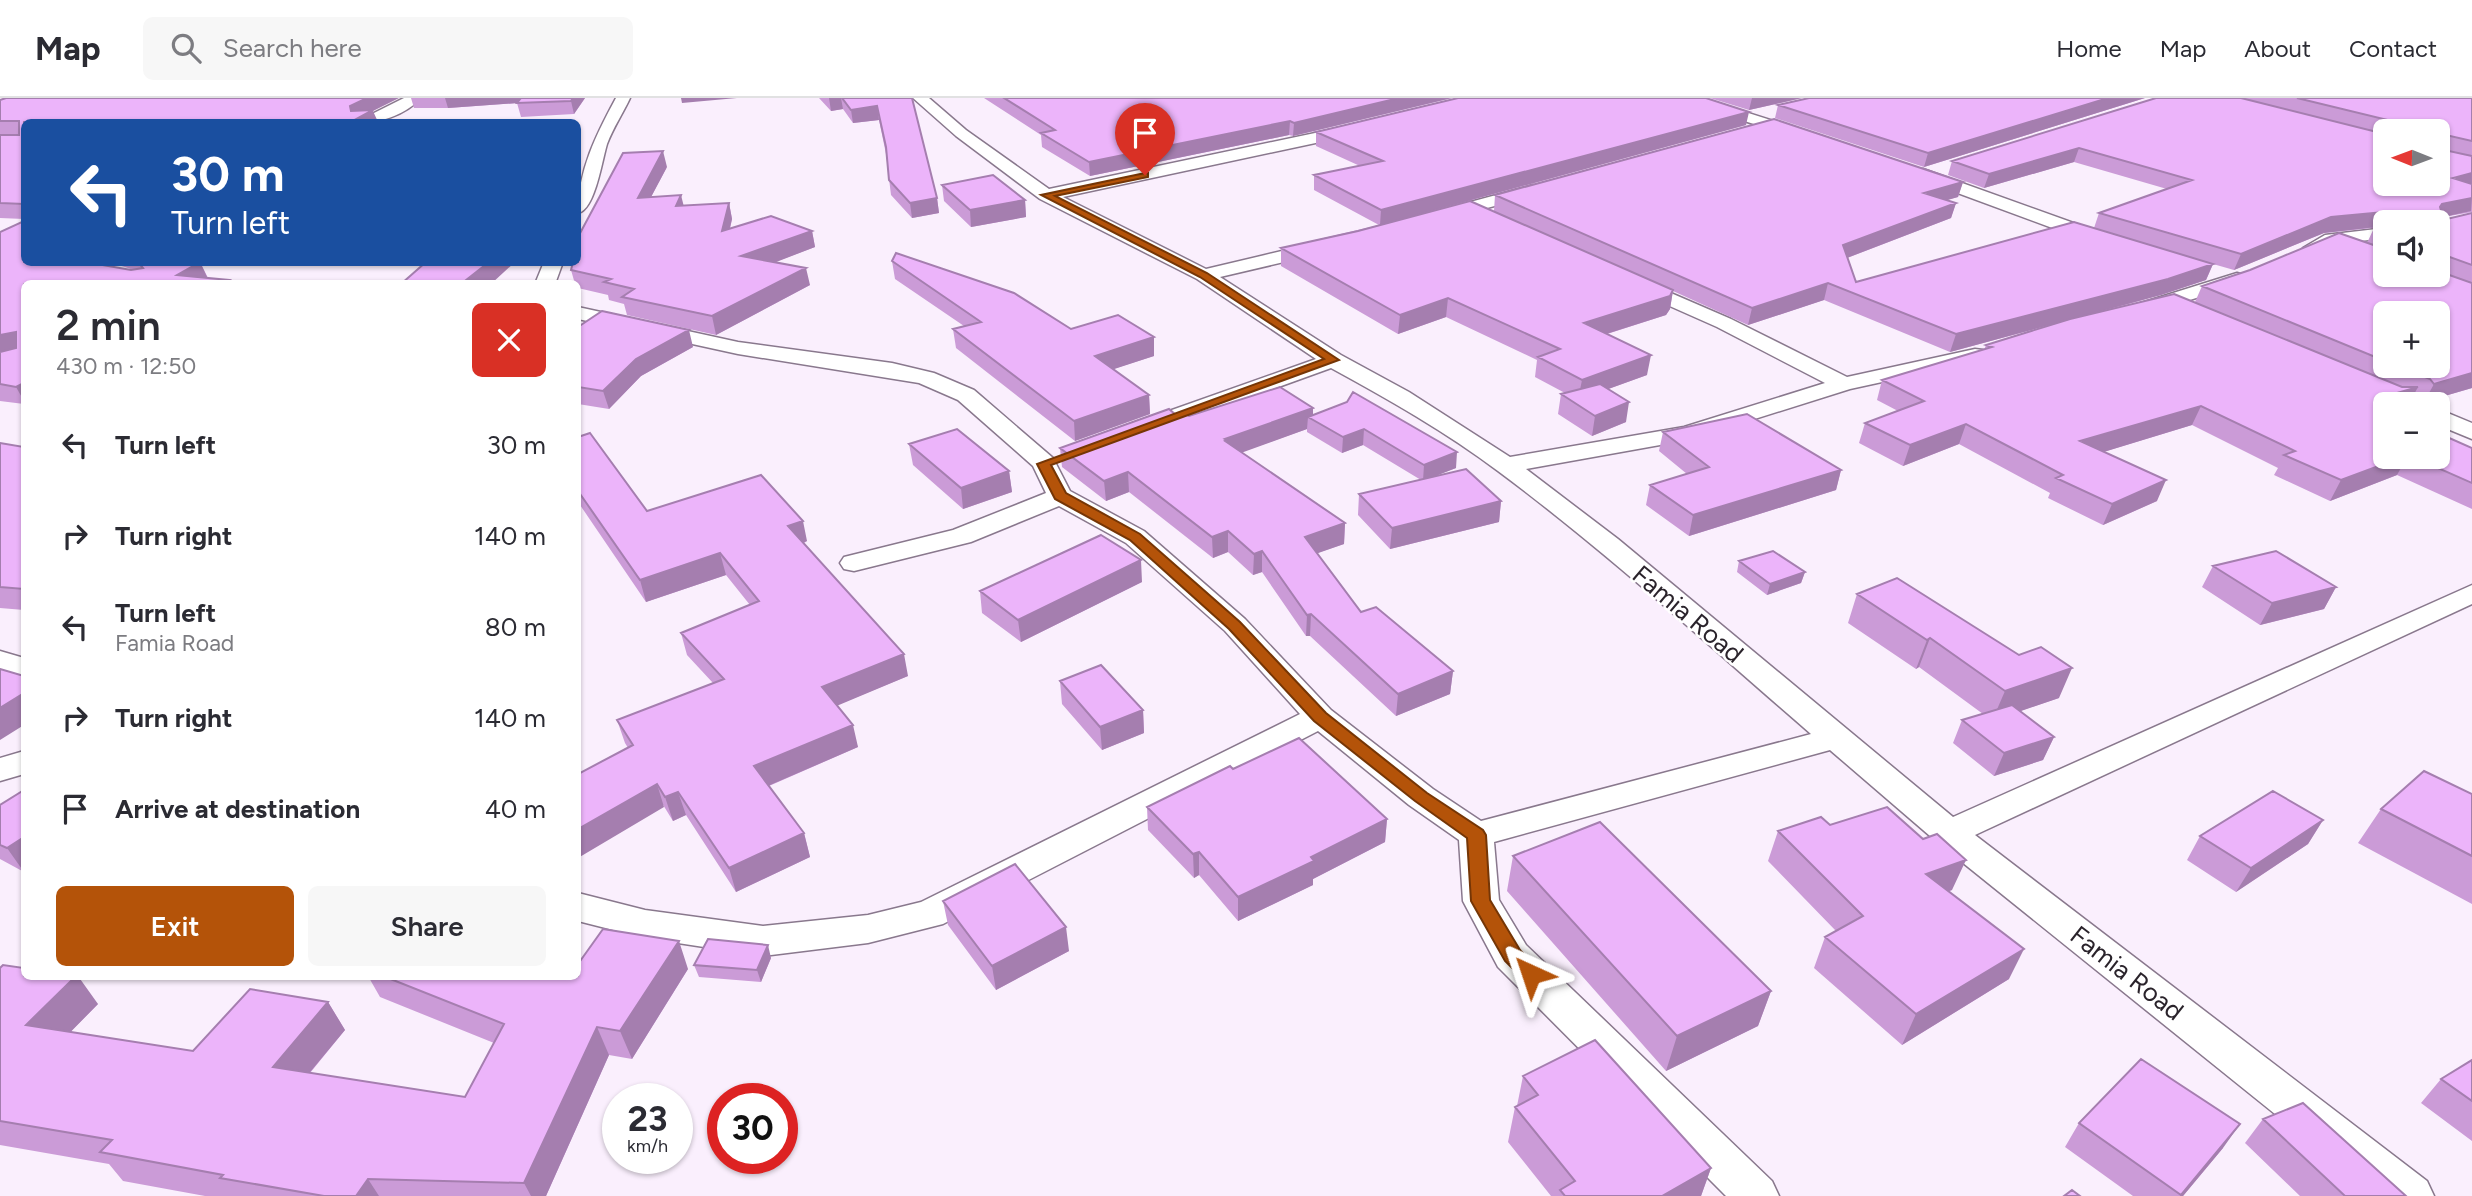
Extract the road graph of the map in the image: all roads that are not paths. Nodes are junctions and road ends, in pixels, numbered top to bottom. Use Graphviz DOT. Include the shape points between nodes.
graph roads {
  1 [pos="414,98"];
  2 [pos="623,98"];
  3 [pos="920,98"];
  4 [pos="1686,98"];
  5 [pos="1776,118"];
  6 [pos="372,119"];
  7 [pos="1368,127"];
  8 [pos="1735,135"];
  9 [pos="1823,141"];
  10 [pos="1950,166"];
  11 [pos="1556,184"];
  12 [pos="1046,195"];
  13 [pos="581,200"];
  14 [pos="1466,208"];
  15 [pos="1427,219"];
  16 [pos="1491,219"];
  17 [pos="2373,234"];
  18 [pos="2332,239"];
  19 [pos="1335,245"];
  20 [pos="2122,245"];
  21 [pos="2364,252"];
  22 [pos="2295,255"];
  23 [pos="2259,270"];
  24 [pos="2210,272"];
  25 [pos="1613,274"];
  26 [pos="1204,275"];
  27 [pos="2235,280"];
  28 [pos="2169,302"];
  29 [pos="2194,312"];
  30 [pos="581,314"];
  31 [pos="2118,315"];
  32 [pos="1991,350"];
  33 [pos="1333,360"];
  34 [pos="1844,384"];
  35 [pos="2450,422"];
  36 [pos="2472,432"];
  37 [pos="1122,435"];
  38 [pos="1070,454"];
  39 [pos="1044,464"];
  40 [pos="1506,465"];
  41 [pos="1060,496"];
  42 [pos="854,563"];
  43 [pos="2472,593"];
  44 [pos="0,660"];
  45 [pos="21,667"];
  46 [pos="1320,717"];
  47 [pos="1834,738"];
  48 [pos="21,763"];
  49 [pos="0,770"];
  50 [pos="1949,833"];
  51 [pos="1476,835"];
  52 [pos="581,908"];
  53 [pos="1756,1196"];
  54 [pos="2411,1196"];
  1 -- 6 [label="street"];
  2 -- 13 [label="street" via="600,142"];
  3 -- 12 [label="street, Famia Road"];
  4 -- 5 [label="street" via="1752,117"];
  5 -- 8 [label="street"];
  5 -- 9 [label="street"];
  7 -- 12 [label="street"];
  10 -- 20 [label="street" via="1918,172"];
  11 -- 14 [label="street"];
  12 -- 26 [label="street, Famia Road"];
  14 -- 15 [label="street"];
  14 -- 16 [label="street"];
  17 -- 18 [label="street"];
  18 -- 21 [label="street"];
  18 -- 22 [label="street"];
  19 -- 26 [label="street"];
  23 -- 27 [label="street"];
  24 -- 27 [label="street"];
  25 -- 34 [label="street"];
  26 -- 33 [label="street, Famia Road"];
  27 -- 28 [label="street"];
  28 -- 29 [label="street"];
  28 -- 31 [label="street"];
  30 -- 39 [label="street" via="738,348 926,378 966,395"];
  32 -- 34 [label="street"];
  33 -- 37 [label="street"];
  33 -- 40 [label="street, Famia Road" via="1401,397"];
  34 -- 40 [label="street" via="1688,433"];
  35 -- 36 [label="street"];
  38 -- 39 [label="street"];
  39 -- 41 [label="street"];
  40 -- 47 [label="street, Famia Road" via="1608,545"];
  41 -- 42 [label="street" via="962,536"];
  41 -- 46 [label="street" via="1135,537 1235,625"];
  43 -- 50 [label="street"];
  44 -- 45 [label="street"];
  46 -- 51 [label="street"];
  46 -- 52 [label="street" via="930,914 868,929 763,942 645,924"];
  47 -- 50 [label="street, Famia Road"];
  47 -- 51 [label="street"];
  48 -- 49 [label="street"];
  50 -- 54 [label="street, Famia Road"];
  51 -- 53 [label="street" via="1480,901 1513,956"];
}
